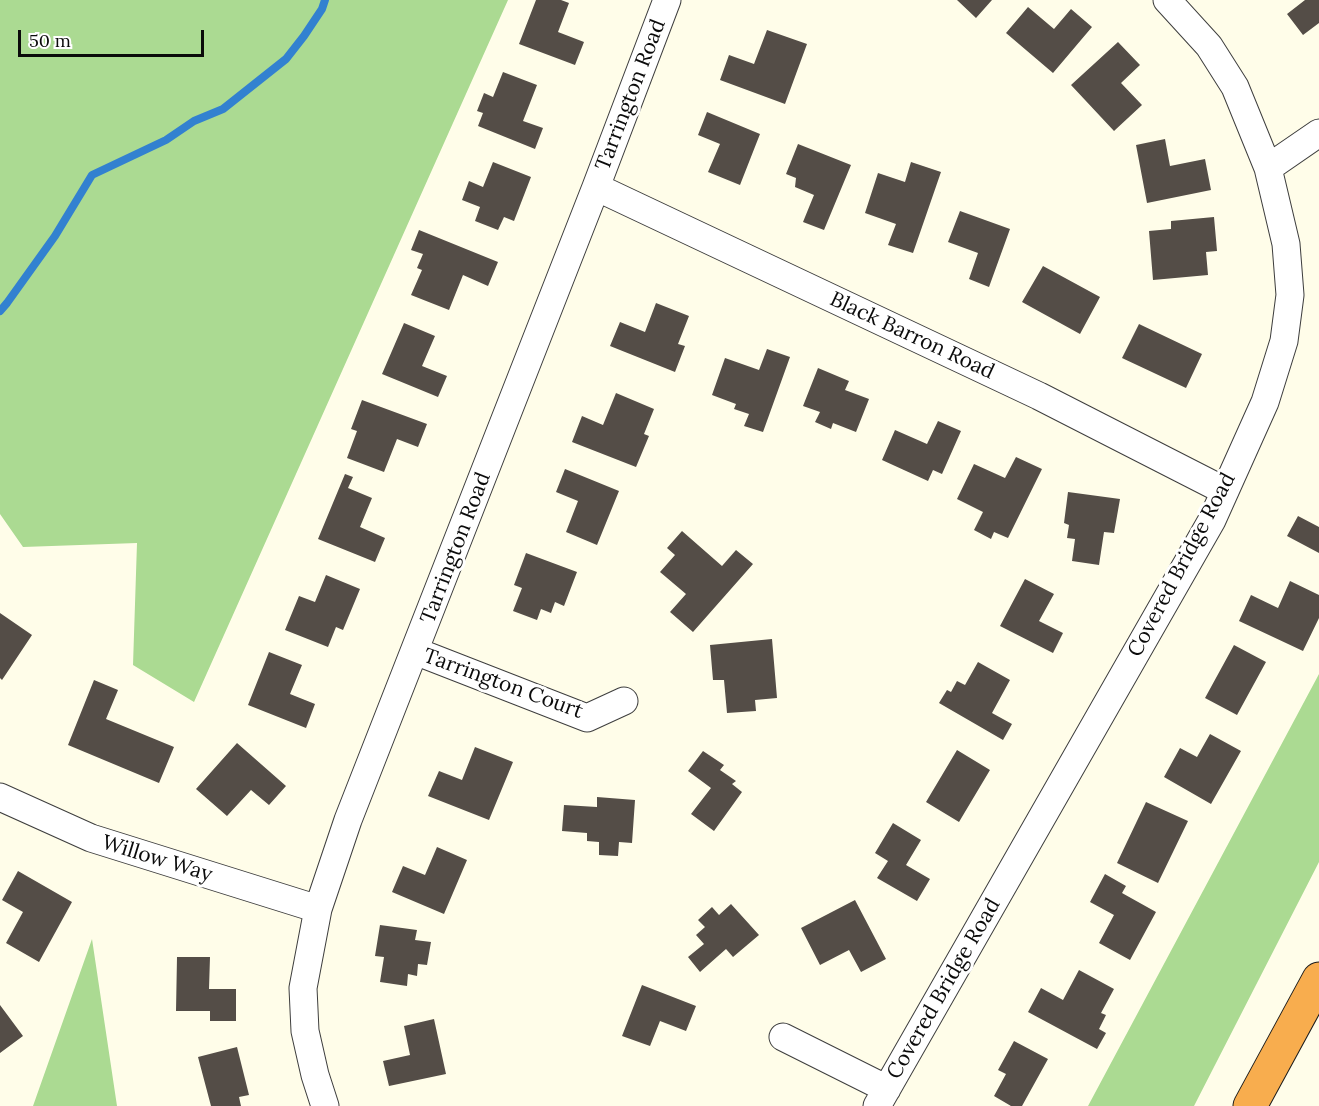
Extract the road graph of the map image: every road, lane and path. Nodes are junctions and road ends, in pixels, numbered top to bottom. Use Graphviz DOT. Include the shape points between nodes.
graph roads {
  1 [pos="667,0"];
  2 [pos="1167,0"];
  3 [pos="1319,133"];
  4 [pos="1268,168"];
  5 [pos="597,187"];
  6 [pos="1225,491"];
  7 [pos="415,651"];
  8 [pos="624,701"];
  9 [pos="0,797"];
  10 [pos="318,909"];
  11 [pos="1319,979"];
  12 [pos="783,1036"];
  13 [pos="882,1097"];
  14 [pos="325,1106"];
  15 [pos="1250,1106"];
  1 -- 5 [label="street, Tarrington Road"];
  2 -- 4 [label="street, Covered Bridge Road" via="1209,46 1236,87"];
  3 -- 4 [label="street"];
  4 -- 6 [label="street, Covered Bridge Road" via="1286,244 1290,294 1284,341 1265,402"];
  5 -- 6 [label="street, Black Barron Road" via="1039,396"];
  5 -- 7 [label="street, Tarrington Road"];
  6 -- 13 [label="street, Covered Bridge Road"];
  7 -- 8 [label="street, Tarrington Court" via="587,718"];
  7 -- 10 [label="street, Tarrington Road" via="348,820"];
  9 -- 10 [label="street, Willow Way" via="91,838"];
  10 -- 14 [label="street, Tarrington Road" via="303,988 305,1031"];
  11 -- 15 [label="highway"];
  12 -- 13 [label="street"];
}
